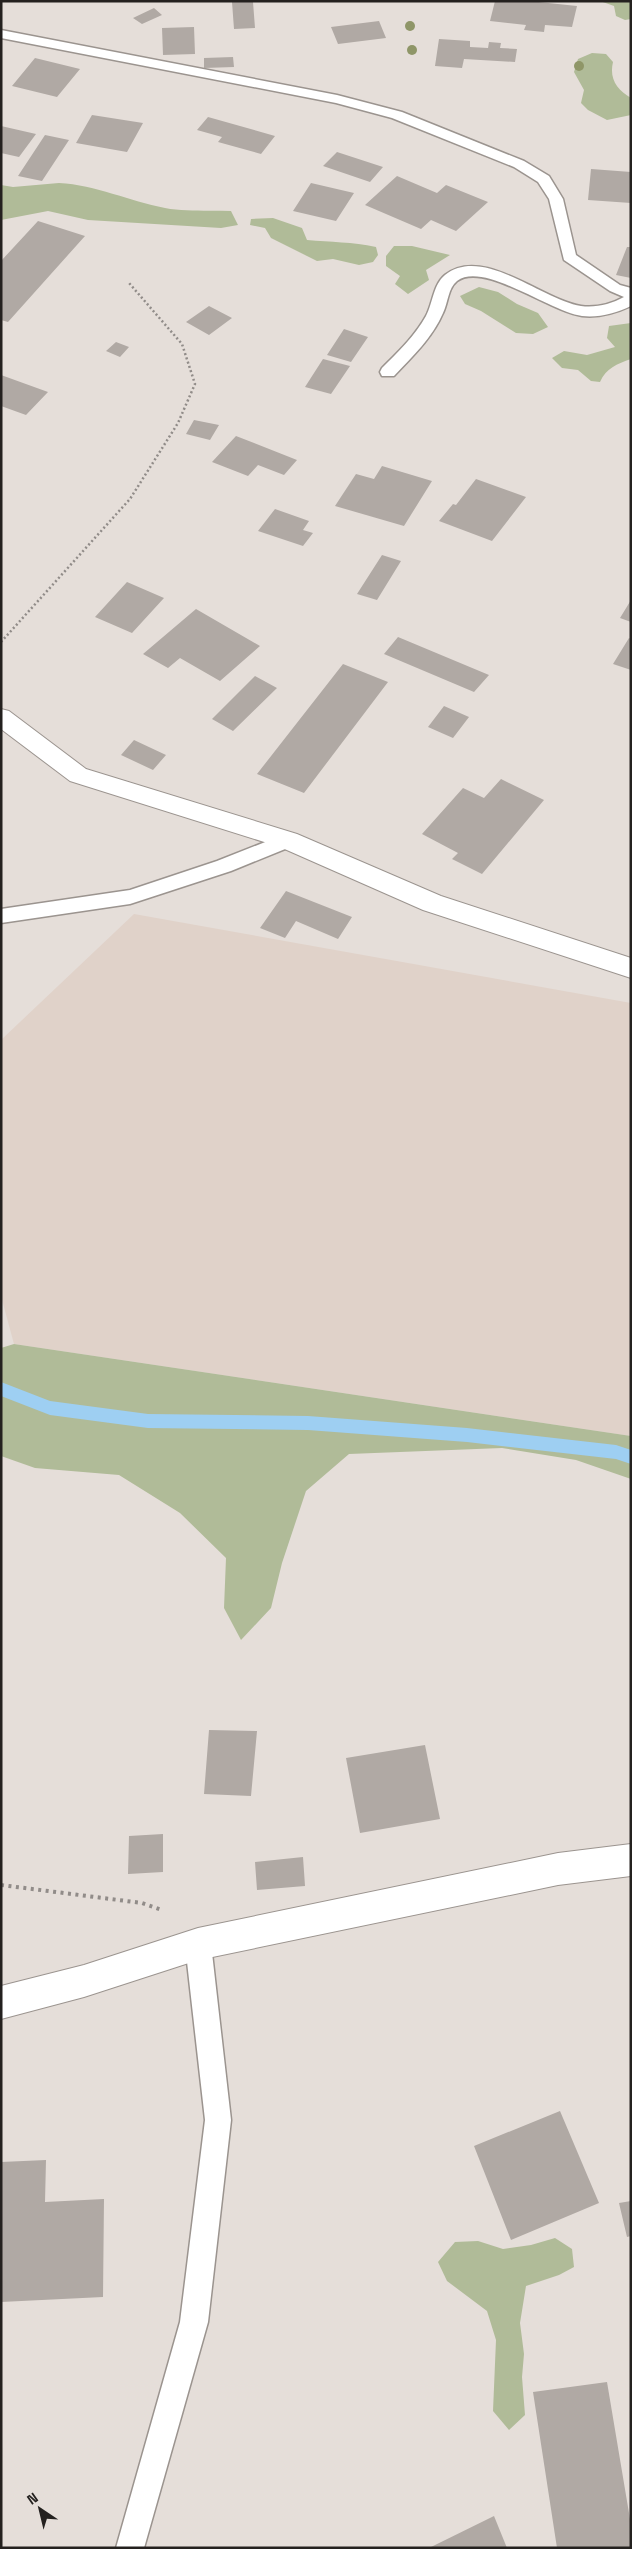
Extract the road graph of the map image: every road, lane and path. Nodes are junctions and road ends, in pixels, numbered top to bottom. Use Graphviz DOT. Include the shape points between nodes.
graph roads {
  1 [pos="1,34"];
  2 [pos="129,283"];
  3 [pos="631,294"];
  4 [pos="631,300"];
  5 [pos="388,372"];
  6 [pos="1,642"];
  7 [pos="1,716"];
  8 [pos="288,840"];
  9 [pos="1,916"];
  10 [pos="631,968"];
  11 [pos="631,1860"];
  12 [pos="1,1885"];
  13 [pos="198,1944"];
  14 [pos="1,2003"];
  15 [pos="130,2548"];
  1 -- 3 [label="lane" via="337,99 397,115 519,164 544,179 556,199 569,258 615,288"];
  2 -- 6 [label="path" via="182,344 195,384 178,424 130,499"];
  4 -- 5 [label="lane" via="613,310 576,310 493,274 468,270 452,277 443,288 435,313 420,340"];
  7 -- 8 [label="street" via="78,775"];
  8 -- 9 [label="lane" via="224,866 130,897"];
  8 -- 10 [label="street" via="432,903"];
  11 -- 13 [label="street" via="549,1871"];
  12 -- 13 [label="path" via="142,1903 179,1920"];
  13 -- 14 [label="street" via="84,1981"];
  13 -- 15 [label="lane" via="218,2120 194,2322"];
}
